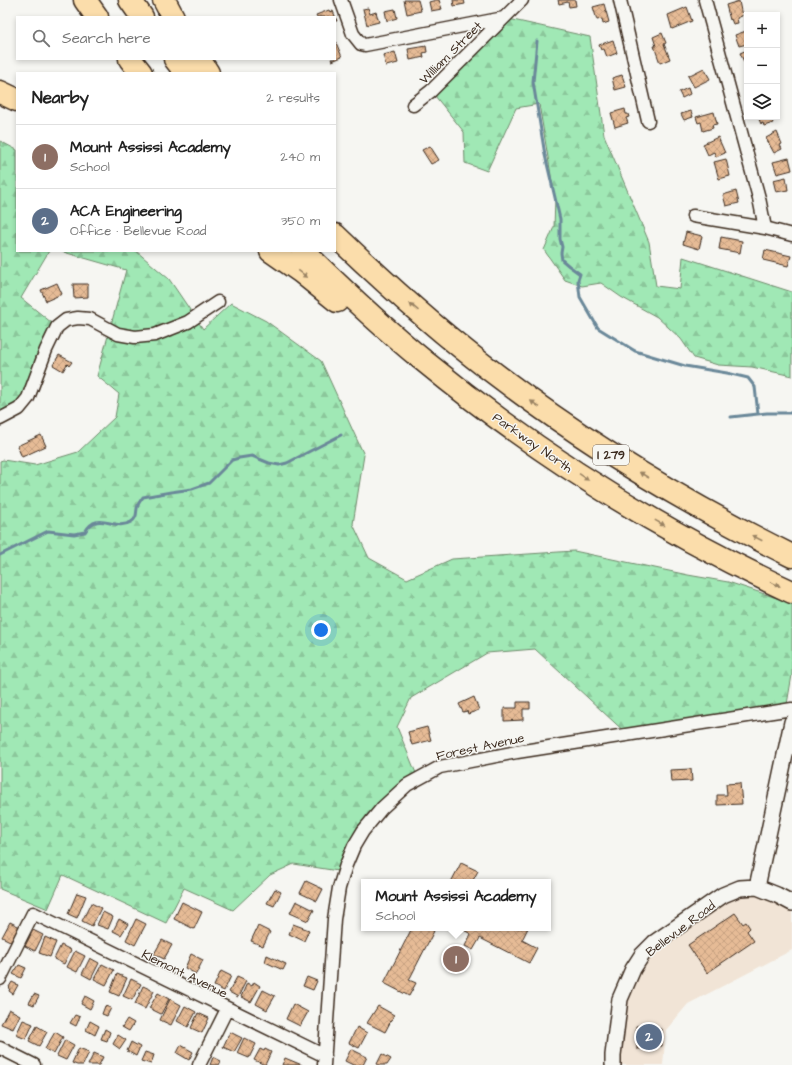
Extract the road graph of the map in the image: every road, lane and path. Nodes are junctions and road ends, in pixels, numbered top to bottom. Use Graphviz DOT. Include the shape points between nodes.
graph roads {
  1 [pos="85,0"];
  2 [pos="130,0"];
  3 [pos="164,0"];
  4 [pos="341,0"];
  5 [pos="522,0"];
  6 [pos="620,0"];
  7 [pos="705,0"];
  8 [pos="96,16"];
  9 [pos="141,16"];
  10 [pos="172,16"];
  11 [pos="504,18"];
  12 [pos="131,60"];
  13 [pos="176,60"];
  14 [pos="200,60"];
  15 [pos="140,72"];
  16 [pos="185,72"];
  17 [pos="207,72"];
  18 [pos="0,92"];
  19 [pos="16,100"];
  20 [pos="413,105"];
  21 [pos="648,121"];
  22 [pos="693,216"];
  23 [pos="766,228"];
  24 [pos="792,235"];
  25 [pos="336,237"];
  26 [pos="272,252"];
  27 [pos="304,252"];
  28 [pos="218,302"];
  29 [pos="0,419"];
  30 [pos="567,466"];
  31 [pos="792,556"];
  32 [pos="792,592"];
  33 [pos="792,709"];
  34 [pos="792,722"];
  35 [pos="757,887"];
  36 [pos="792,903"];
  37 [pos="0,979"];
  38 [pos="227,1009"];
  39 [pos="0,1048"];
  40 [pos="324,1061"];
  41 [pos="611,1062"];
  42 [pos="34,1065"];
  43 [pos="199,1065"];
  1 -- 8 [label="highway"];
  2 -- 9 [label="highway"];
  3 -- 10 [label="highway"];
  4 -- 11 [label="street" via="353,34 364,45"];
  5 -- 11 [label="street, William Street"];
  6 -- 21 [label="street"];
  7 -- 23 [label="street"];
  11 -- 20 [label="street, William Street" via="431,91"];
  12 -- 15 [label="highway"];
  13 -- 16 [label="highway"];
  14 -- 17 [label="highway"];
  18 -- 19 [label="highway"];
  22 -- 23 [label="street"];
  23 -- 24 [label="street"];
  31 -- 25 [label="highway, I 279, one-way" via="658,484 537,405 497,376 414,307"];
  26 -- 30 [label="highway, one-way" via="301,272 457,399 496,426"];
  27 -- 30 [label="highway, Parkway North / I 279" via="366,311 424,361 502,421"];
  28 -- 29 [label="street" via="188,322 155,335 135,337 118,334 90,319 66,320 57,327 28,398 19,409"];
  30 -- 32 [label="highway, Parkway North / I 279, one-way" via="641,513"];
  33 -- 40 [label="street, Forest Avenue" via="494,756 440,767 407,785 382,808 363,831 346,865 339,888 334,919"];
  34 -- 35 [label="street"];
  35 -- 36 [label="street, Bellevue Road"];
  35 -- 41 [label="street, Bellevue Road" via="740,888 723,895 642,955 620,999"];
  37 -- 38 [label="street, Klemont Avenue" via="33,913"];
  38 -- 40 [label="street, Klemont Avenue"];
  38 -- 43 [label="street"];
  39 -- 42 [label="street"];
}
